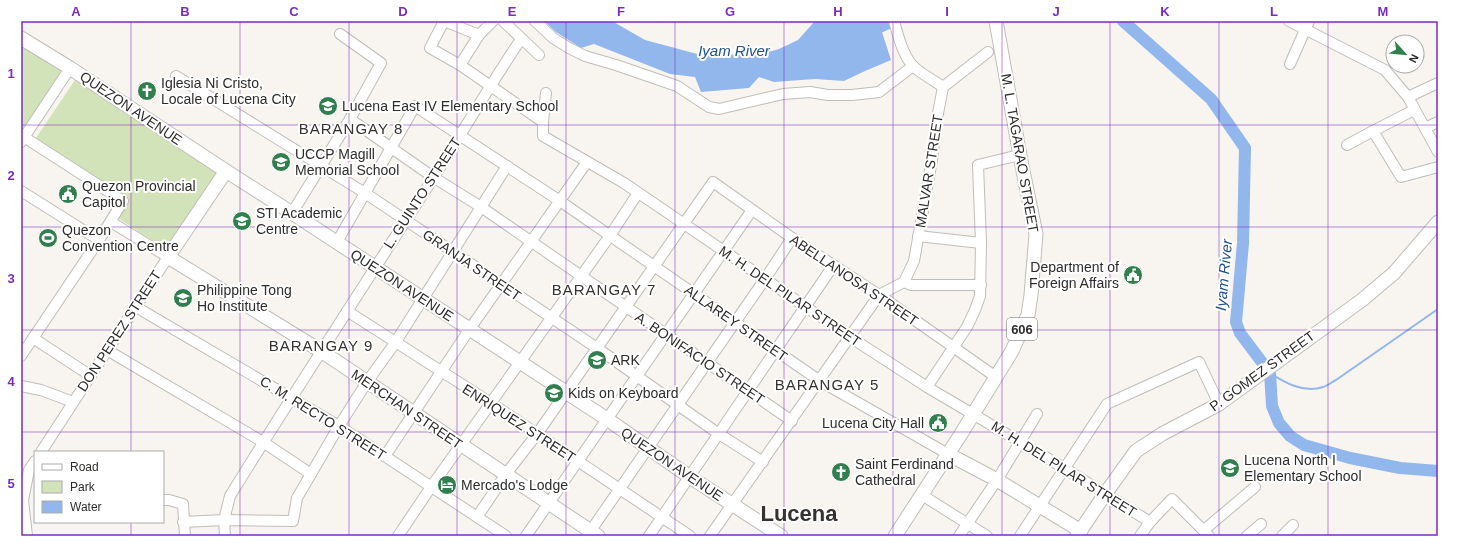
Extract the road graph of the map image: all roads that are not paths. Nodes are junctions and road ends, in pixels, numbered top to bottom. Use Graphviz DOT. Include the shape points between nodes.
graph roads {
  1 [pos="493,21"];
  2 [pos="503,21"];
  3 [pos="535,21"];
  4 [pos="894,21"];
  5 [pos="996,21"];
  6 [pos="1289,21"];
  7 [pos="1306,25"];
  8 [pos="340,34"];
  9 [pos="479,36"];
  10 [pos="21,38"];
  11 [pos="521,39"];
  12 [pos="988,52"];
  13 [pos="539,55"];
  14 [pos="1290,64"];
  15 [pos="460,65"];
  16 [pos="913,66"];
  17 [pos="70,68"];
  18 [pos="176,76"];
  19 [pos="1438,83"];
  20 [pos="489,86"];
  21 [pos="943,87"];
  22 [pos="546,93"];
  23 [pos="1408,97"];
  24 [pos="1414,110"];
  25 [pos="350,119"];
  26 [pos="543,122"];
  27 [pos="1438,122"];
  28 [pos="1425,128"];
  29 [pos="1373,131"];
  30 [pos="460,135"];
  31 [pos="22,140"];
  32 [pos="1347,145"];
  33 [pos="391,147"];
  34 [pos="1438,152"];
  35 [pos="1020,155"];
  36 [pos="587,162"];
  37 [pos="321,165"];
  38 [pos="507,166"];
  39 [pos="1438,167"];
  40 [pos="226,171"];
  41 [pos="433,177"];
  42 [pos="21,191"];
  43 [pos="365,193"];
  44 [pos="638,193"];
  45 [pos="560,201"];
  46 [pos="481,207"];
  47 [pos="752,210"];
  48 [pos="292,213"];
  49 [pos="405,220"];
  50 [pos="111,222"];
  51 [pos="1438,222"];
  52 [pos="685,224"];
  53 [pos="609,236"];
  54 [pos="918,236"];
  55 [pos="792,238"];
  56 [pos="99,240"];
  57 [pos="337,242"];
  58 [pos="531,242"];
  59 [pos="981,243"];
  60 [pos="725,251"];
  61 [pos="452,252"];
  62 [pos="168,257"];
  63 [pos="654,266"];
  64 [pos="833,266"];
  65 [pos="374,268"];
  66 [pos="581,277"];
  67 [pos="765,279"];
  68 [pos="904,282"];
  69 [pos="501,284"];
  70 [pos="981,285"];
  71 [pos="695,294"];
  72 [pos="879,295"];
  73 [pos="423,299"];
  74 [pos="805,306"];
  75 [pos="136,307"];
  76 [pos="625,307"];
  77 [pos="347,311"];
  78 [pos="552,318"];
  79 [pos="734,323"];
  80 [pos="469,330"];
  81 [pos="666,335"];
  82 [pos="850,337"];
  83 [pos="33,338"];
  84 [pos="395,343"];
  85 [pos="953,347"];
  86 [pos="597,348"];
  87 [pos="107,350"];
  88 [pos="321,351"];
  89 [pos="775,351"];
  90 [pos="21,356"];
  91 [pos="520,362"];
  92 [pos="706,363"];
  93 [pos="440,372"];
  94 [pos="91,376"];
  95 [pos="637,376"];
  96 [pos="996,377"];
  97 [pos="820,381"];
  98 [pos="367,382"];
  99 [pos="21,386"];
  100 [pos="927,387"];
  101 [pos="565,392"];
  102 [pos="748,392"];
  103 [pos="292,397"];
  104 [pos="73,402"];
  105 [pos="491,403"];
  106 [pos="1219,404"];
  107 [pos="678,405"];
  108 [pos="413,413"];
  109 [pos="973,414"];
  110 [pos="1037,414"];
  111 [pos="607,419"];
  112 [pos="792,422"];
  113 [pos="339,426"];
  114 [pos="537,434"];
  115 [pos="719,434"];
  116 [pos="263,442"];
  117 [pos="1020,442"];
  118 [pos="461,445"];
  119 [pos="648,447"];
  120 [pos="42,451"];
  121 [pos="948,454"];
  122 [pos="385,456"];
  123 [pos="578,462"];
  124 [pos="762,462"];
  125 [pos="33,468"];
  126 [pos="1064,468"];
  127 [pos="311,474"];
  128 [pos="506,474"];
  129 [pos="690,477"];
  130 [pos="997,480"];
  131 [pos="431,487"];
  132 [pos="1255,487"];
  133 [pos="619,490"];
  134 [pos="1105,494"];
  135 [pos="922,495"];
  136 [pos="164,500"];
  137 [pos="550,503"];
  138 [pos="732,504"];
  139 [pos="1041,506"];
  140 [pos="477,517"];
  141 [pos="662,518"];
  142 [pos="224,520"];
  143 [pos="184,522"];
  144 [pos="1150,522"];
  145 [pos="968,523"];
  146 [pos="1261,524"];
  147 [pos="1293,525"];
  148 [pos="592,534"];
  149 [pos="1082,534"];
  150 [pos="1206,534"];
  151 [pos="27,536"];
  152 [pos="184,536"];
  153 [pos="225,536"];
  154 [pos="398,536"];
  155 [pos="506,536"];
  156 [pos="526,536"];
  157 [pos="649,536"];
  158 [pos="690,536"];
  159 [pos="710,536"];
  160 [pos="781,536"];
  161 [pos="895,536"];
  162 [pos="959,536"];
  163 [pos="987,536"];
  164 [pos="1020,536"];
  165 [pos="1140,536"];
  166 [pos="1247,536"];
  167 [pos="1282,536"];
  1 -- 9 [label="street"];
  2 -- 11 [label="street"];
  3 -- 16 [label="street" via="553,38 585,56 677,86 709,107 719,109 783,94 810,92 852,95 879,92"];
  4 -- 16 [label="street" via="900,42"];
  5 -- 35 [label="main road, M. L. TAGARAO STREET / 606"];
  6 -- 7 [label="street"];
  7 -- 14 [label="street"];
  7 -- 23 [label="street" via="1385,70"];
  8 -- 25 [label="street" via="380,63"];
  9 -- 15 [label="street"];
  9 -- 15 [label="street" via="444,21 430,48"];
  10 -- 17 [label="main road, QUEZON AVENUE"];
  11 -- 13 [label="street"];
  11 -- 20 [label="street, L. GUINTO STREET"];
  12 -- 21 [label="street"];
  15 -- 20 [label="street"];
  16 -- 21 [label="street"];
  17 -- 31 [label="street"];
  17 -- 40 [label="main road, QUEZON AVENUE"];
  18 -- 37 [label="street, GRANJA STREET"];
  19 -- 23 [label="street"];
  20 -- 26 [label="street"];
  20 -- 30 [label="street, L. GUINTO STREET"];
  21 -- 54 [label="street, MALVAR STREET"];
  22 -- 26 [label="street"];
  23 -- 24 [label="street"];
  24 -- 28 [label="street"];
  24 -- 29 [label="street"];
  25 -- 33 [label="street, A. BONIFACIO STREET"];
  25 -- 37 [label="street"];
  26 -- 36 [label="street, M. H. DEL PILAR STREET" via="543,136"];
  27 -- 28 [label="street"];
  28 -- 34 [label="street"];
  29 -- 32 [label="street"];
  29 -- 39 [label="street" via="1401,177"];
  30 -- 33 [label="street, ALLAREY STREET" via="415,106"];
  30 -- 38 [label="street, ALLAREY STREET"];
  30 -- 41 [label="street, L. GUINTO STREET"];
  31 -- 50 [label="street" via="123,201"];
  33 -- 41 [label="street, A. BONIFACIO STREET"];
  33 -- 43 [label="street"];
  35 -- 59 [label="street" via="978,165"];
  35 -- 96 [label="main road, M. L. TAGARAO STREET / 606" via="1036,234 1031,295 1024,325"];
  36 -- 44 [label="street, M. H. DEL PILAR STREET"];
  36 -- 45 [label="street"];
  37 -- 43 [label="street, GRANJA STREET"];
  37 -- 48 [label="street"];
  38 -- 45 [label="street, ALLAREY STREET"];
  38 -- 46 [label="street"];
  40 -- 48 [label="main road, QUEZON AVENUE"];
  40 -- 62 [label="main road, DON PEREZ STREET"];
  41 -- 46 [label="street, A. BONIFACIO STREET"];
  41 -- 49 [label="street, L. GUINTO STREET"];
  42 -- 56 [label="street"];
  43 -- 49 [label="street, GRANJA STREET"];
  43 -- 57 [label="street"];
  44 -- 52 [label="street, M. H. DEL PILAR STREET"];
  44 -- 53 [label="street"];
  45 -- 53 [label="street, ALLAREY STREET"];
  45 -- 58 [label="street"];
  46 -- 58 [label="street, A. BONIFACIO STREET"];
  46 -- 61 [label="street"];
  47 -- 52 [label="street, ABELLANOSA STREET" via="713,182"];
  47 -- 55 [label="street, ABELLANOSA STREET"];
  47 -- 60 [label="street"];
  48 -- 57 [label="main road, QUEZON AVENUE"];
  49 -- 61 [label="street, GRANJA STREET"];
  49 -- 65 [label="street, L. GUINTO STREET"];
  50 -- 56 [label="street"];
  50 -- 62 [label="street, MERCHAN STREET"];
  51 -- 106 [label="main road, P. GOMEZ STREET" via="1394,273 1362,300"];
  52 -- 60 [label="street, M. H. DEL PILAR STREET"];
  52 -- 63 [label="street"];
  53 -- 63 [label="street, ALLAREY STREET"];
  53 -- 66 [label="street"];
  54 -- 59 [label="street"];
  54 -- 68 [label="street, MALVAR STREET" via="914,261"];
  55 -- 64 [label="street, ABELLANOSA STREET"];
  55 -- 67 [label="street"];
  56 -- 83 [label="street"];
  57 -- 65 [label="main road, QUEZON AVENUE"];
  58 -- 66 [label="street, A. BONIFACIO STREET"];
  58 -- 69 [label="street"];
  59 -- 70 [label="street"];
  60 -- 67 [label="street, M. H. DEL PILAR STREET"];
  60 -- 71 [label="street"];
  61 -- 69 [label="street, GRANJA STREET"];
  61 -- 73 [label="street"];
  62 -- 75 [label="street, DON PEREZ STREET"];
  62 -- 88 [label="main road, MERCHAN STREET"];
  63 -- 71 [label="street, ALLAREY STREET"];
  63 -- 76 [label="street"];
  64 -- 72 [label="street, ABELLANOSA STREET"];
  64 -- 74 [label="street"];
  65 -- 73 [label="main road, QUEZON AVENUE"];
  65 -- 77 [label="street, L. GUINTO STREET"];
  66 -- 76 [label="street, A. BONIFACIO STREET"];
  66 -- 78 [label="street"];
  67 -- 74 [label="street, M. H. DEL PILAR STREET"];
  67 -- 79 [label="street"];
  68 -- 70 [label="street" via="911,285"];
  68 -- 72 [label="street"];
  69 -- 78 [label="street, GRANJA STREET"];
  69 -- 80 [label="street"];
  70 -- 85 [label="street" via="976,310"];
  71 -- 79 [label="street, ALLAREY STREET"];
  71 -- 81 [label="street"];
  72 -- 82 [label="street"];
  72 -- 85 [label="street, ABELLANOSA STREET"];
  73 -- 80 [label="main road, QUEZON AVENUE"];
  73 -- 84 [label="street"];
  74 -- 82 [label="street, M. H. DEL PILAR STREET"];
  74 -- 89 [label="street"];
  75 -- 87 [label="street, DON PEREZ STREET"];
  75 -- 103 [label="street, C. M. RECTO STREET"];
  76 -- 81 [label="street, A. BONIFACIO STREET"];
  76 -- 86 [label="street"];
  77 -- 84 [label="street, ENRIQUEZ STREET"];
  77 -- 88 [label="street, L. GUINTO STREET"];
  78 -- 86 [label="street, GRANJA STREET"];
  78 -- 91 [label="street"];
  79 -- 89 [label="street, ALLAREY STREET"];
  79 -- 92 [label="street"];
  80 -- 91 [label="main road, QUEZON AVENUE"];
  80 -- 93 [label="street"];
  81 -- 92 [label="street, A. BONIFACIO STREET"];
  81 -- 95 [label="street"];
  82 -- 97 [label="street"];
  82 -- 100 [label="street, M. H. DEL PILAR STREET"];
  83 -- 90 [label="street"];
  83 -- 94 [label="street"];
  84 -- 93 [label="street, ENRIQUEZ STREET"];
  84 -- 98 [label="street"];
  85 -- 96 [label="street, ABELLANOSA STREET"];
  85 -- 100 [label="street"];
  86 -- 95 [label="street, GRANJA STREET"];
  86 -- 101 [label="street"];
  87 -- 94 [label="street, DON PEREZ STREET"];
  87 -- 116 [label="street"];
  88 -- 98 [label="main road, MERCHAN STREET"];
  88 -- 103 [label="street, L. GUINTO STREET"];
  89 -- 97 [label="street, ALLAREY STREET"];
  89 -- 102 [label="street"];
  91 -- 101 [label="main road, QUEZON AVENUE"];
  91 -- 105 [label="street"];
  92 -- 102 [label="street, A. BONIFACIO STREET"];
  92 -- 107 [label="street"];
  93 -- 105 [label="street, ENRIQUEZ STREET"];
  93 -- 108 [label="street"];
  94 -- 104 [label="street, DON PEREZ STREET"];
  95 -- 107 [label="street, GRANJA STREET"];
  95 -- 111 [label="street"];
  96 -- 109 [label="main road, M. L. TAGARAO STREET / 606"];
  97 -- 112 [label="street"];
  97 -- 121 [label="street, ALLAREY STREET"];
  98 -- 108 [label="main road, MERCHAN STREET"];
  98 -- 113 [label="street"];
  99 -- 104 [label="street" via="41,390"];
  100 -- 109 [label="street, M. H. DEL PILAR STREET"];
  101 -- 111 [label="main road, QUEZON AVENUE"];
  101 -- 114 [label="street"];
  102 -- 112 [label="street, A. BONIFACIO STREET"];
  102 -- 115 [label="street"];
  103 -- 113 [label="street, C. M. RECTO STREET"];
  103 -- 116 [label="street, L. GUINTO STREET"];
  104 -- 120 [label="street, DON PEREZ STREET"];
  105 -- 114 [label="street, ENRIQUEZ STREET"];
  105 -- 118 [label="street"];
  106 -- 126 [label="street" via="1199,362 1107,404"];
  106 -- 134 [label="main road, P. GOMEZ STREET" via="1136,451"];
  107 -- 115 [label="street, GRANJA STREET"];
  107 -- 119 [label="street"];
  108 -- 118 [label="main road, MERCHAN STREET"];
  108 -- 122 [label="street"];
  109 -- 117 [label="street, M. H. DEL PILAR STREET"];
  109 -- 121 [label="main road, M. L. TAGARAO STREET / 606"];
  110 -- 117 [label="street"];
  111 -- 119 [label="main road, QUEZON AVENUE"];
  111 -- 123 [label="street"];
  112 -- 124 [label="street"];
  113 -- 122 [label="street, C. M. RECTO STREET"];
  113 -- 127 [label="street"];
  114 -- 123 [label="street, ENRIQUEZ STREET"];
  114 -- 128 [label="street"];
  115 -- 124 [label="street, GRANJA STREET"];
  115 -- 129 [label="street"];
  116 -- 127 [label="street"];
  116 -- 142 [label="street, L. GUINTO STREET" via="230,496"];
  117 -- 126 [label="street, M. H. DEL PILAR STREET"];
  117 -- 130 [label="street"];
  118 -- 128 [label="main road, MERCHAN STREET"];
  118 -- 131 [label="street"];
  119 -- 129 [label="main road, QUEZON AVENUE"];
  119 -- 133 [label="street"];
  121 -- 130 [label="main road, ALLAREY STREET"];
  121 -- 135 [label="main road, M. L. TAGARAO STREET / 606"];
  122 -- 131 [label="street, C. M. RECTO STREET"];
  123 -- 133 [label="street, ENRIQUEZ STREET"];
  123 -- 137 [label="street"];
  124 -- 138 [label="street"];
  125 -- 151 [label="street" via="23,500"];
  126 -- 134 [label="street, M. H. DEL PILAR STREET"];
  126 -- 139 [label="street"];
  127 -- 142 [label="street" via="297,498 293,521"];
  128 -- 137 [label="main road, MERCHAN STREET"];
  128 -- 140 [label="street"];
  129 -- 138 [label="main road, QUEZON AVENUE"];
  129 -- 141 [label="street"];
  130 -- 139 [label="main road, ALLAREY STREET"];
  130 -- 145 [label="street"];
  131 -- 140 [label="street, C. M. RECTO STREET"];
  131 -- 154 [label="street"];
  132 -- 150 [label="street"];
  133 -- 141 [label="street, ENRIQUEZ STREET"];
  133 -- 148 [label="street"];
  134 -- 144 [label="street, M. H. DEL PILAR STREET"];
  134 -- 149 [label="main road, P. GOMEZ STREET"];
  135 -- 145 [label="street"];
  135 -- 161 [label="main road, M. L. TAGARAO STREET / 606"];
  136 -- 143 [label="street" via="183,504"];
  137 -- 148 [label="main road, MERCHAN STREET"];
  137 -- 156 [label="street"];
  138 -- 159 [label="street"];
  138 -- 160 [label="main road, QUEZON AVENUE"];
  139 -- 149 [label="main road, ALLAREY STREET"];
  139 -- 164 [label="street"];
  140 -- 155 [label="street, C. M. RECTO STREET"];
  141 -- 157 [label="street"];
  141 -- 158 [label="street, ENRIQUEZ STREET"];
  142 -- 143 [label="street"];
  142 -- 153 [label="street, L. GUINTO STREET"];
  143 -- 152 [label="street"];
  144 -- 150 [label="street" via="1172,499"];
  144 -- 165 [label="street"];
  145 -- 162 [label="street"];
  145 -- 163 [label="street"];
  146 -- 166 [label="street"];
  147 -- 167 [label="street"];
}
